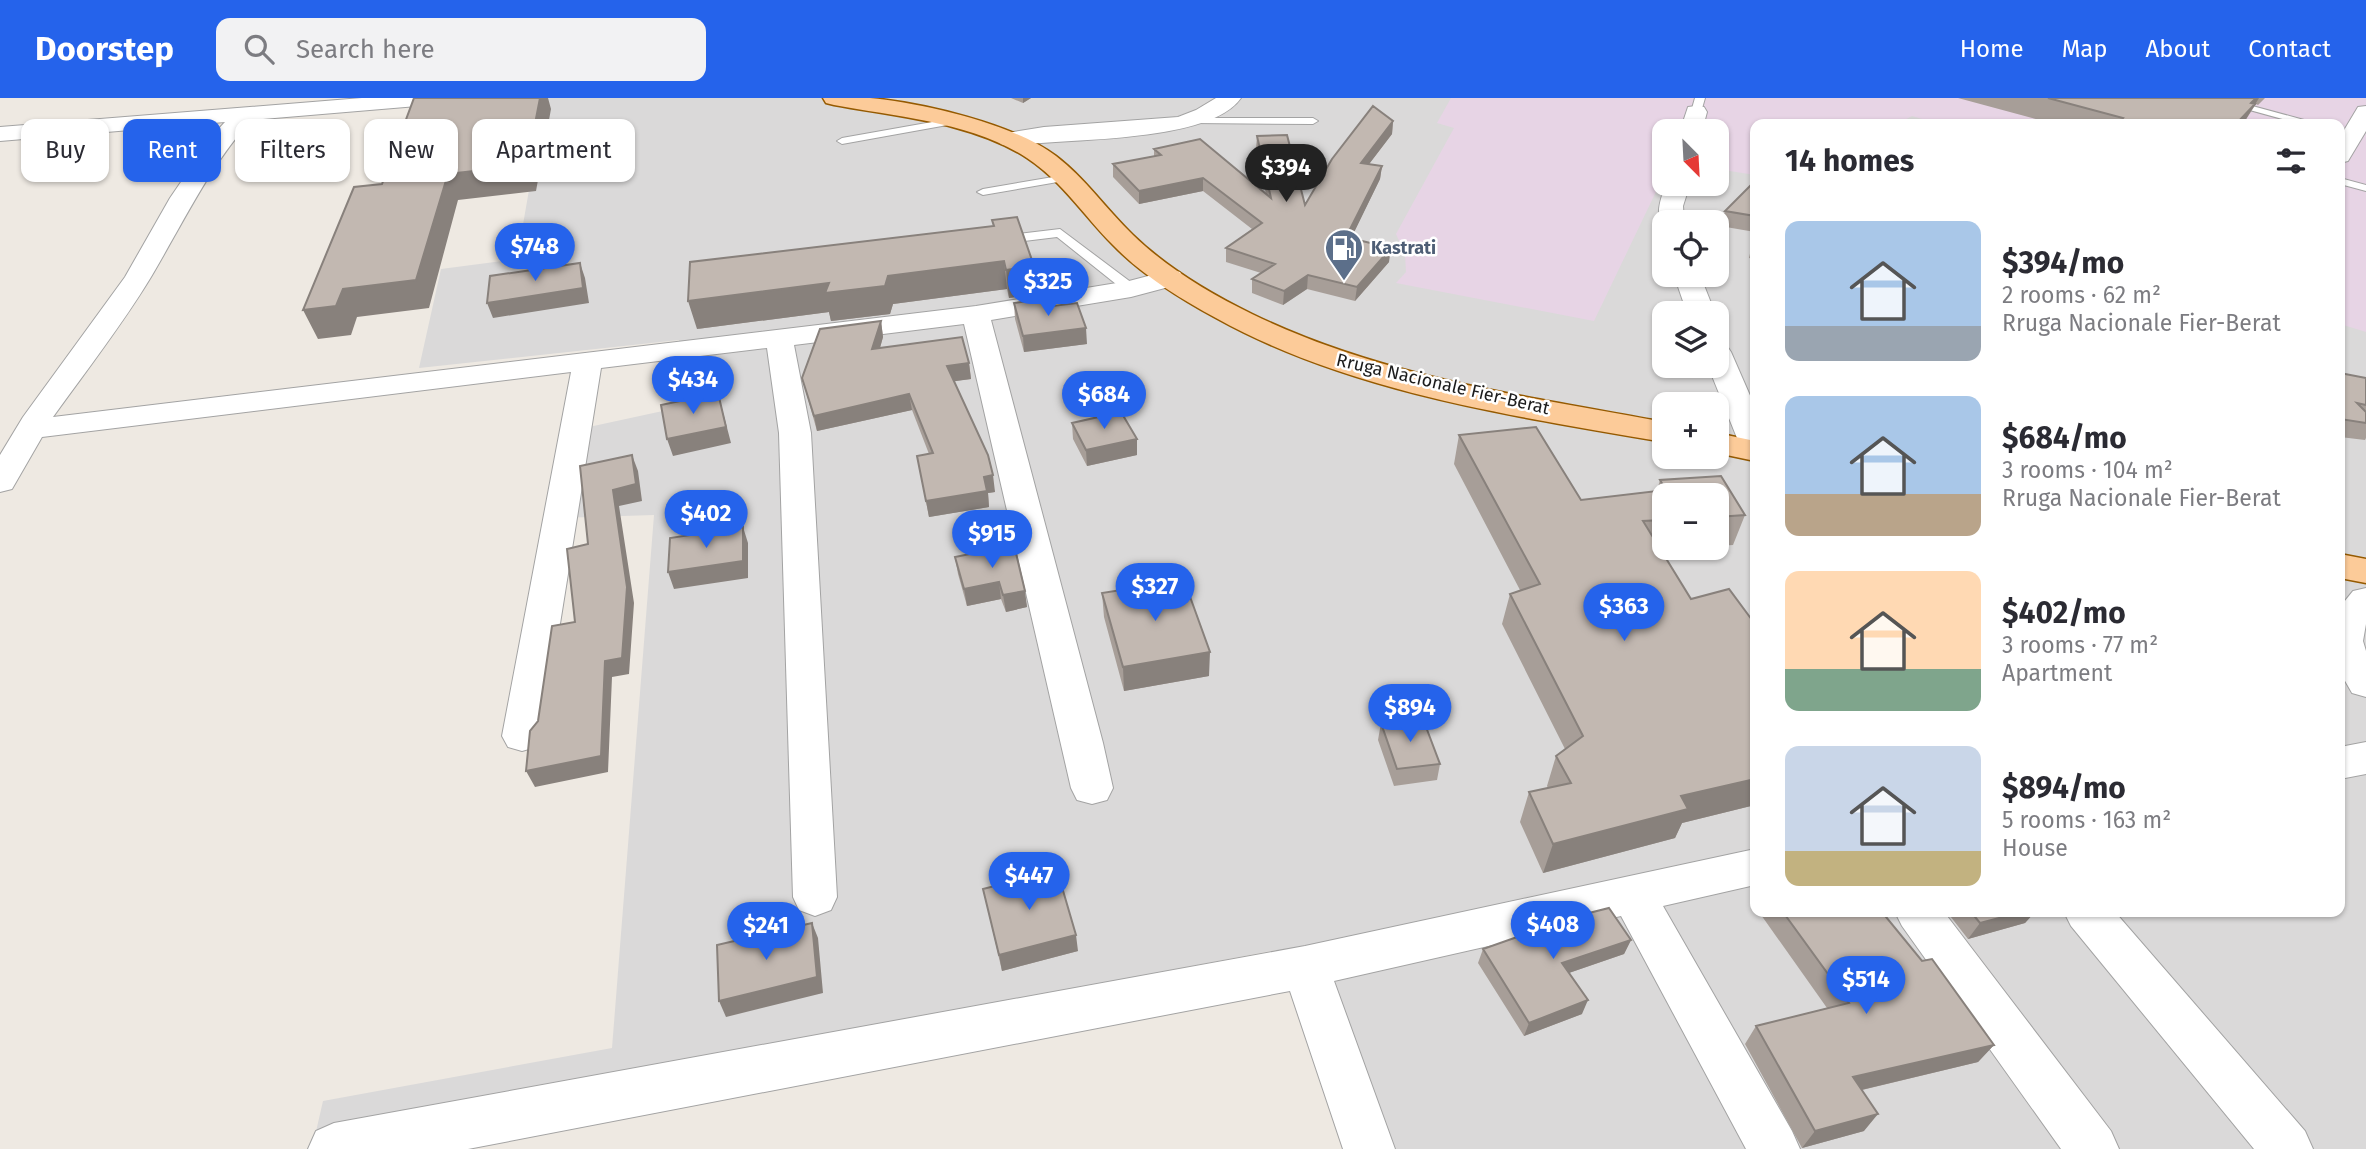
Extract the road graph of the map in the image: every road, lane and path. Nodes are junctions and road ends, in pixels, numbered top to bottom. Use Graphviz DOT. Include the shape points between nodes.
graph roads {
  1 [pos="441,98"];
  2 [pos="834,98"];
  3 [pos="1230,98"];
  4 [pos="2211,98"];
  5 [pos="2366,112"];
  6 [pos="244,115"];
  7 [pos="2295,119"];
  8 [pos="1193,120"];
  9 [pos="1313,121"];
  10 [pos="949,122"];
  11 [pos="0,134"];
  12 [pos="1009,139"];
  13 [pos="842,141"];
  14 [pos="2345,148"];
  15 [pos="1065,178"];
  16 [pos="2345,182"];
  17 [pos="2366,188"];
  18 [pos="983,192"];
  19 [pos="992,241"];
  20 [pos="1171,278"];
  21 [pos="1131,289"];
  22 [pos="976,314"];
  23 [pos="779,339"];
  24 [pos="588,361"];
  25 [pos="1728,378"];
  26 [pos="31,429"];
  27 [pos="1652,430"];
  28 [pos="1750,431"];
  29 [pos="1729,445"];
  30 [pos="1750,449"];
  31 [pos="0,482"];
  32 [pos="2345,567"];
  33 [pos="2366,571"];
  34 [pos="2352,610"];
  35 [pos="2345,630"];
  36 [pos="2345,651"];
  37 [pos="2366,683"];
  38 [pos="522,736"];
  39 [pos="2366,758"];
  40 [pos="2345,762"];
  41 [pos="1092,788"];
  42 [pos="1750,868"];
  43 [pos="1632,892"];
  44 [pos="815,897"];
  45 [pos="1922,917"];
  46 [pos="2091,917"];
  47 [pos="1306,967"];
  48 [pos="334,1149"];
  49 [pos="1369,1149"];
  50 [pos="1774,1149"];
  51 [pos="2093,1149"];
  52 [pos="2287,1149"];
  1 -- 6 [label="street"];
  2 -- 10 [label="main road, Rruga Nacionale Fier-Berat"];
  3 -- 8 [label="street"];
  4 -- 7 [label="lane"];
  5 -- 14 [label="street"];
  6 -- 11 [label="street"];
  6 -- 26 [label="street" via="221,140 137,278"];
  8 -- 9 [label="lane"];
  8 -- 12 [label="street"];
  10 -- 12 [label="main road, Rruga Nacionale Fier-Berat"];
  10 -- 13 [label="lane"];
  12 -- 15 [label="main road, Rruga Nacionale Fier-Berat" via="1041,156"];
  15 -- 18 [label="lane"];
  15 -- 20 [label="main road, Rruga Nacionale Fier-Berat" via="1137,253"];
  16 -- 17 [label="lane"];
  19 -- 21 [label="lane" via="1060,233"];
  20 -- 21 [label="street"];
  20 -- 27 [label="main road, Rruga Nacionale Fier-Berat" via="1262,331 1342,362"];
  21 -- 22 [label="street"];
  22 -- 23 [label="street"];
  22 -- 41 [label="street"];
  23 -- 24 [label="street"];
  23 -- 44 [label="street" via="795,433"];
  24 -- 26 [label="street"];
  24 -- 38 [label="street"];
  25 -- 28 [label="street"];
  26 -- 31 [label="street"];
  29 -- 30 [label="main road"];
  32 -- 33 [label="main road"];
  34 -- 35 [label="street"];
  36 -- 37 [label="street"];
  39 -- 40 [label="street"];
  42 -- 43 [label="street"];
  43 -- 47 [label="street"];
  43 -- 50 [label="street"];
  45 -- 51 [label="street"];
  46 -- 52 [label="street"];
  47 -- 48 [label="street"];
  47 -- 49 [label="street"];
}
